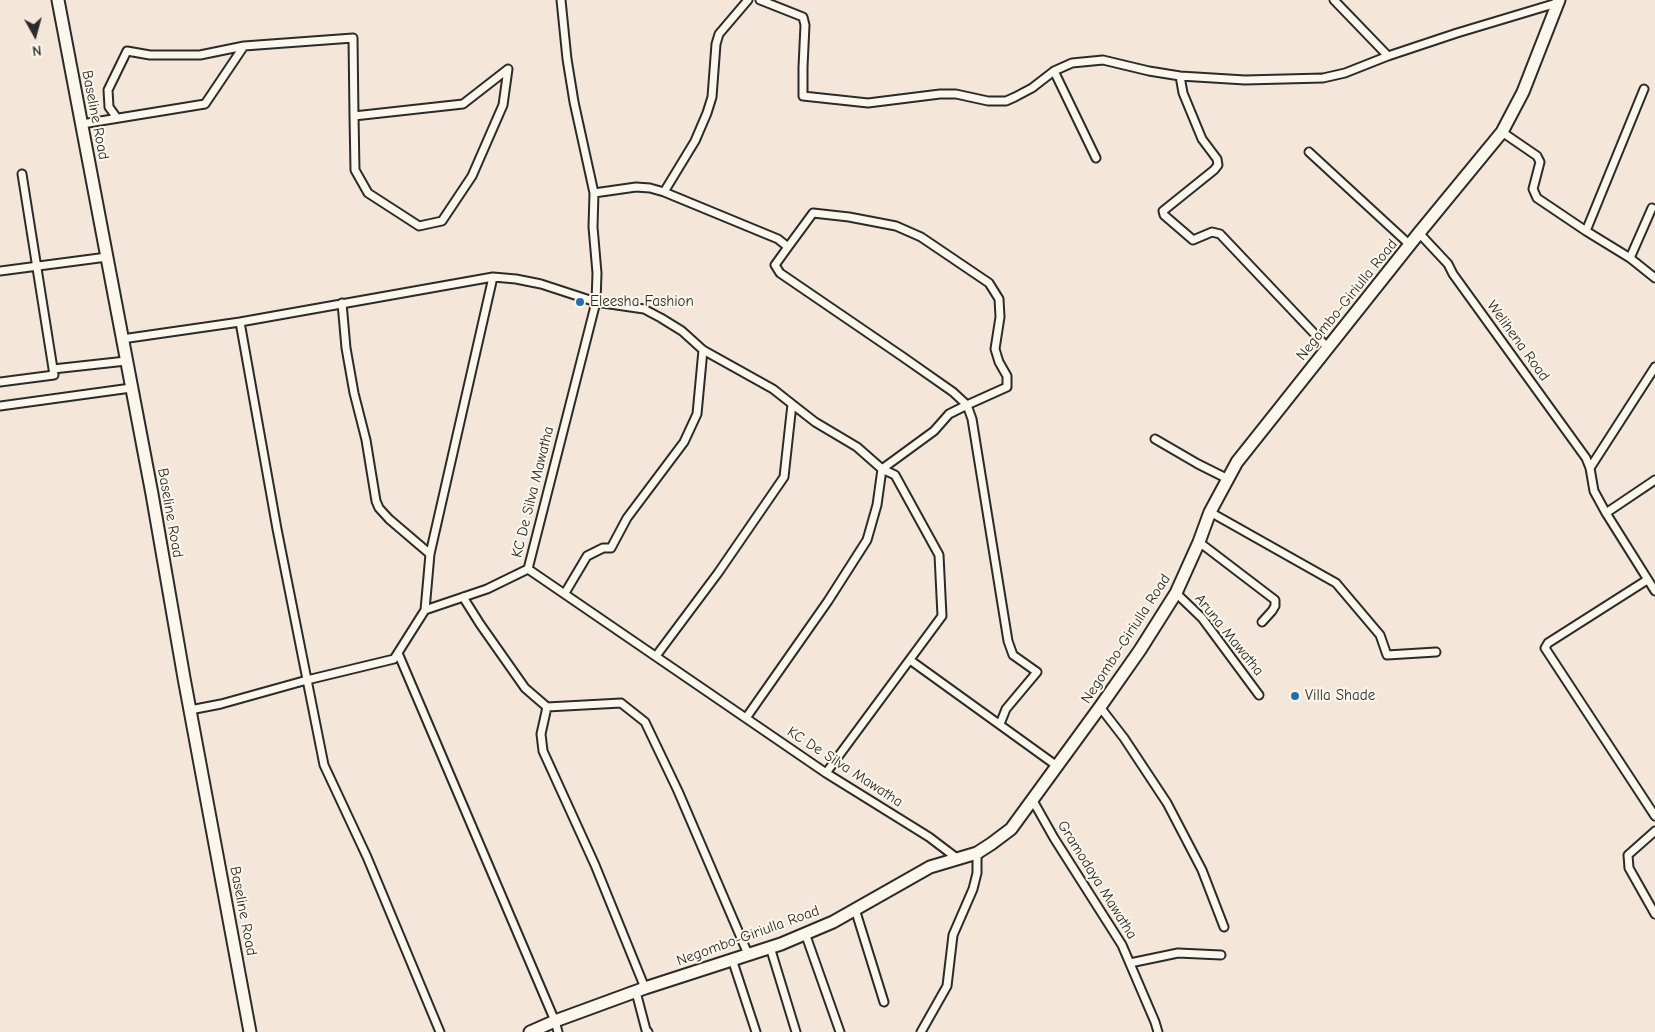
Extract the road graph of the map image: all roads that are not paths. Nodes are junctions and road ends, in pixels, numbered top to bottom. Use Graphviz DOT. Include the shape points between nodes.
graph roads {
  1 [pos="58,0"];
  2 [pos="561,0"];
  3 [pos="748,0"];
  4 [pos="760,0"];
  5 [pos="1334,0"];
  6 [pos="1558,1"];
  7 [pos="244,46"];
  8 [pos="1388,56"];
  9 [pos="1054,71"];
  10 [pos="1180,76"];
  11 [pos="1644,89"];
  12 [pos="354,116"];
  13 [pos="117,118"];
  14 [pos="82,124"];
  15 [pos="1502,132"];
  16 [pos="1309,152"];
  17 [pos="1096,158"];
  18 [pos="22,174"];
  19 [pos="664,192"];
  20 [pos="594,193"];
  21 [pos="1652,208"];
  22 [pos="1586,231"];
  23 [pos="1419,233"];
  24 [pos="1410,245"];
  25 [pos="788,247"];
  26 [pos="107,257"];
  27 [pos="1630,258"];
  28 [pos="37,266"];
  29 [pos="0,271"];
  30 [pos="492,278"];
  31 [pos="1655,278"];
  32 [pos="596,302"];
  33 [pos="342,303"];
  34 [pos="240,322"];
  35 [pos="122,339"];
  36 [pos="1328,348"];
  37 [pos="703,350"];
  38 [pos="126,361"];
  39 [pos="1655,367"];
  40 [pos="53,369"];
  41 [pos="0,382"];
  42 [pos="132,388"];
  43 [pos="792,404"];
  44 [pos="966,405"];
  45 [pos="0,406"];
  46 [pos="1156,439"];
  47 [pos="1590,468"];
  48 [pos="882,469"];
  49 [pos="1228,479"];
  50 [pos="1655,480"];
  51 [pos="1210,512"];
  52 [pos="1606,513"];
  53 [pos="1199,542"];
  54 [pos="430,554"];
  55 [pos="528,569"];
  56 [pos="1647,580"];
  57 [pos="1655,591"];
  58 [pos="565,593"];
  59 [pos="1176,593"];
  60 [pos="464,597"];
  61 [pos="425,610"];
  62 [pos="1262,622"];
  63 [pos="1436,652"];
  64 [pos="398,653"];
  65 [pos="656,656"];
  66 [pos="910,660"];
  67 [pos="307,680"];
  68 [pos="1259,695"];
  69 [pos="547,707"];
  70 [pos="1100,708"];
  71 [pos="190,710"];
  72 [pos="746,718"];
  73 [pos="1000,724"];
  74 [pos="1057,766"];
  75 [pos="826,773"];
  76 [pos="1032,799"];
  77 [pos="1655,816"];
  78 [pos="1655,831"];
  79 [pos="977,853"];
  80 [pos="958,859"];
  81 [pos="855,909"];
  82 [pos="1655,914"];
  83 [pos="1224,927"];
  84 [pos="805,933"];
  85 [pos="770,947"];
  86 [pos="748,954"];
  87 [pos="1221,955"];
  88 [pos="732,959"];
  89 [pos="1130,963"];
  90 [pos="640,990"];
  91 [pos="884,1002"];
  92 [pos="556,1027"];
  93 [pos="250,1032"];
  94 [pos="440,1032"];
  95 [pos="530,1032"];
  96 [pos="648,1032"];
  97 [pos="756,1032"];
  98 [pos="796,1032"];
  99 [pos="840,1032"];
  100 [pos="921,1032"];
  101 [pos="1158,1032"];
  1 -- 14 [label="main road, Baseline Road"];
  2 -- 20 [label="street, KC De Silva Mawatha" via="574,102"];
  3 -- 19 [label="street" via="719,34 708,113"];
  4 -- 9 [label="street" via="803,16 803,96 868,103 956,94 1006,101 1032,88"];
  5 -- 8 [label="street"];
  6 -- 8 [label="street"];
  6 -- 15 [label="main road, Negombo-Giriulla Road" via="1523,92"];
  7 -- 12 [label="street" via="353,38"];
  7 -- 13 [label="street" via="205,104"];
  7 -- 13 [label="street" via="200,55 150,55 127,51 108,90 109,107"];
  8 -- 10 [label="street" via="1323,78 1244,80"];
  9 -- 10 [label="street" via="1072,63 1103,60"];
  9 -- 17 [label="street"];
  10 -- 36 [label="street" via="1183,93 1202,139 1218,165 1164,210 1164,215 1193,240 1212,232 1220,234"];
  11 -- 22 [label="street"];
  12 -- 12 [label="street" via="355,170 368,192 419,226 442,221 472,176 503,105 508,69 463,104"];
  13 -- 14 [label="street"];
  14 -- 26 [label="main road, Baseline Road"];
  15 -- 22 [label="street" via="1537,156 1540,162 1533,189 1537,198"];
  15 -- 23 [label="main road, Negombo-Giriulla Road"];
  16 -- 24 [label="street"];
  18 -- 28 [label="street"];
  19 -- 20 [label="street" via="636,187"];
  19 -- 25 [label="street" via="778,239"];
  20 -- 32 [label="street, KC De Silva Mawatha"];
  21 -- 27 [label="street"];
  22 -- 27 [label="street"];
  23 -- 24 [label="main road, Negombo-Giriulla Road"];
  23 -- 47 [label="street, Welihena Road" via="1448,264"];
  24 -- 36 [label="main road, Negombo-Giriulla Road"];
  25 -- 44 [label="street" via="775,265 780,273 910,362"];
  25 -- 44 [label="street" via="813,213 849,217 896,226 922,237 989,284 999,299 996,349 1007,376 1007,387"];
  26 -- 28 [label="street"];
  26 -- 35 [label="main road, Baseline Road"];
  27 -- 31 [label="street"];
  28 -- 29 [label="street"];
  28 -- 40 [label="street"];
  30 -- 32 [label="street" via="541,284"];
  30 -- 33 [label="street"];
  30 -- 54 [label="street"];
  32 -- 37 [label="street" via="644,309 682,331"];
  32 -- 55 [label="street, KC De Silva Mawatha"];
  33 -- 34 [label="street"];
  33 -- 54 [label="street" via="346,348 376,501 389,519"];
  34 -- 35 [label="street"];
  34 -- 67 [label="street"];
  35 -- 38 [label="main road, Baseline Road"];
  36 -- 49 [label="main road, Negombo-Giriulla Road" via="1237,462"];
  37 -- 43 [label="street" via="773,389"];
  37 -- 58 [label="street" via="697,414 684,442 627,518 610,548 587,556"];
  38 -- 40 [label="street"];
  38 -- 42 [label="main road, Baseline Road"];
  39 -- 47 [label="street"];
  40 -- 41 [label="street" via="54,375"];
  42 -- 45 [label="street"];
  42 -- 71 [label="main road, Baseline Road"];
  43 -- 48 [label="street" via="857,447"];
  43 -- 65 [label="street" via="784,477"];
  44 -- 48 [label="street" via="949,414 934,431"];
  44 -- 73 [label="street" via="972,419 1008,641 1013,655 1037,672 1006,710"];
  46 -- 49 [label="street"];
  47 -- 52 [label="street, Welihena Road" via="1594,491"];
  48 -- 66 [label="street" via="895,475 939,555 942,616"];
  48 -- 72 [label="street" via="868,540"];
  49 -- 51 [label="main road, Negombo-Giriulla Road"];
  50 -- 52 [label="street"];
  51 -- 53 [label="main road, Negombo-Giriulla Road"];
  51 -- 63 [label="street" via="1336,583 1380,635 1387,655"];
  52 -- 56 [label="street, Welihena Road"];
  53 -- 59 [label="main road, Negombo-Giriulla Road"];
  53 -- 62 [label="street" via="1275,600 1272,612"];
  54 -- 61 [label="street"];
  55 -- 58 [label="street, KC De Silva Mawatha"];
  55 -- 60 [label="street"];
  56 -- 57 [label="street, Welihena Road"];
  56 -- 77 [label="street" via="1545,648"];
  58 -- 65 [label="street, KC De Silva Mawatha"];
  59 -- 68 [label="street, Aruna Mawatha" via="1202,618"];
  59 -- 70 [label="main road, Negombo-Giriulla Road"];
  60 -- 61 [label="street"];
  60 -- 69 [label="street" via="525,688"];
  61 -- 64 [label="street"];
  64 -- 67 [label="street" via="394,660"];
  64 -- 92 [label="street"];
  65 -- 72 [label="street, KC De Silva Mawatha"];
  66 -- 73 [label="street"];
  66 -- 75 [label="street"];
  67 -- 71 [label="street"];
  67 -- 94 [label="street" via="324,766 367,857"];
  69 -- 86 [label="street" via="621,703 645,722"];
  69 -- 90 [label="street" via="541,734 543,751 595,865"];
  70 -- 74 [label="main road, Negombo-Giriulla Road"];
  70 -- 83 [label="street" via="1167,803 1202,870"];
  71 -- 93 [label="main road, Baseline Road"];
  72 -- 75 [label="street, KC De Silva Mawatha"];
  73 -- 74 [label="street"];
  74 -- 76 [label="main road, Negombo-Giriulla Road"];
  75 -- 80 [label="street, KC De Silva Mawatha" via="929,837"];
  76 -- 79 [label="main road, Negombo-Giriulla Road" via="1011,828"];
  76 -- 89 [label="street, Gramodaya Mawatha"];
  78 -- 82 [label="street" via="1628,855 1629,868"];
  79 -- 80 [label="main road, Negombo-Giriulla Road"];
  79 -- 100 [label="street" via="973,889 953,934 947,986"];
  80 -- 81 [label="main road, Negombo-Giriulla Road" via="930,867"];
  81 -- 84 [label="main road, Negombo-Giriulla Road"];
  81 -- 91 [label="street"];
  84 -- 85 [label="main road, Negombo-Giriulla Road"];
  84 -- 99 [label="street"];
  85 -- 86 [label="main road, Negombo-Giriulla Road"];
  85 -- 98 [label="street"];
  86 -- 88 [label="main road, Negombo-Giriulla Road"];
  87 -- 89 [label="street" via="1178,953"];
  88 -- 90 [label="main road, Negombo-Giriulla Road"];
  88 -- 97 [label="street"];
  89 -- 101 [label="street, Gramodaya Mawatha"];
  90 -- 92 [label="main road, Negombo-Giriulla Road"];
  90 -- 96 [label="street"];
  92 -- 95 [label="main road, Negombo-Giriulla Road"];
}
